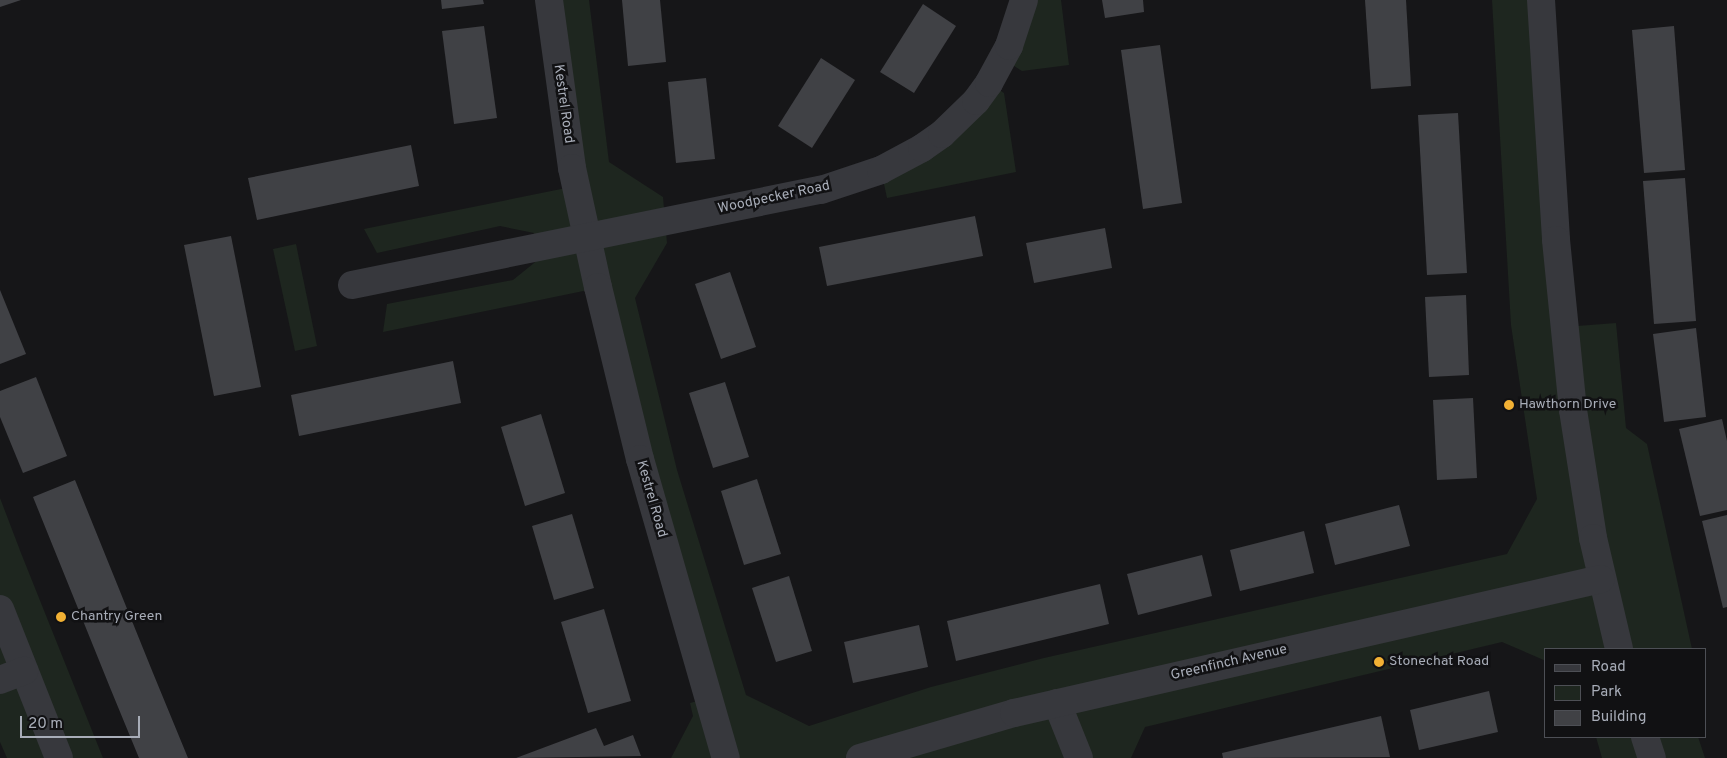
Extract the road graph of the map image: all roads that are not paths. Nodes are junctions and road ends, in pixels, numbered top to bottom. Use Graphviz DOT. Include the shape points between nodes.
graph roads {
  1 [pos="549,0"];
  2 [pos="1024,0"];
  3 [pos="1541,0"];
  4 [pos="587,237"];
  5 [pos="352,285"];
  6 [pos="1601,579"];
  7 [pos="0,610"];
  8 [pos="1619,648"];
  9 [pos="12,675"];
  10 [pos="1057,703"];
  11 [pos="1645,738"];
  12 [pos="58,758"];
  13 [pos="726,758"];
  14 [pos="860,758"];
  15 [pos="1079,758"];
  16 [pos="1652,758"];
  1 -- 4 [label="street, Kestrel Road" via="565,125"];
  2 -- 4 [label="street, Woodpecker Road" via="1009,46 985,89 942,134 900,161 821,190"];
  3 -- 6 [label="street" via="1564,327 1585,494"];
  4 -- 5 [label="street"];
  4 -- 13 [label="street, Kestrel Road" via="640,459"];
  6 -- 8 [label="street"];
  6 -- 10 [label="street, Greenfinch Avenue"];
  7 -- 9 [label="street"];
  9 -- 12 [label="street"];
  10 -- 14 [label="street, Greenfinch Avenue"];
  10 -- 15 [label="street"];
  11 -- 16 [label="street"];
}
